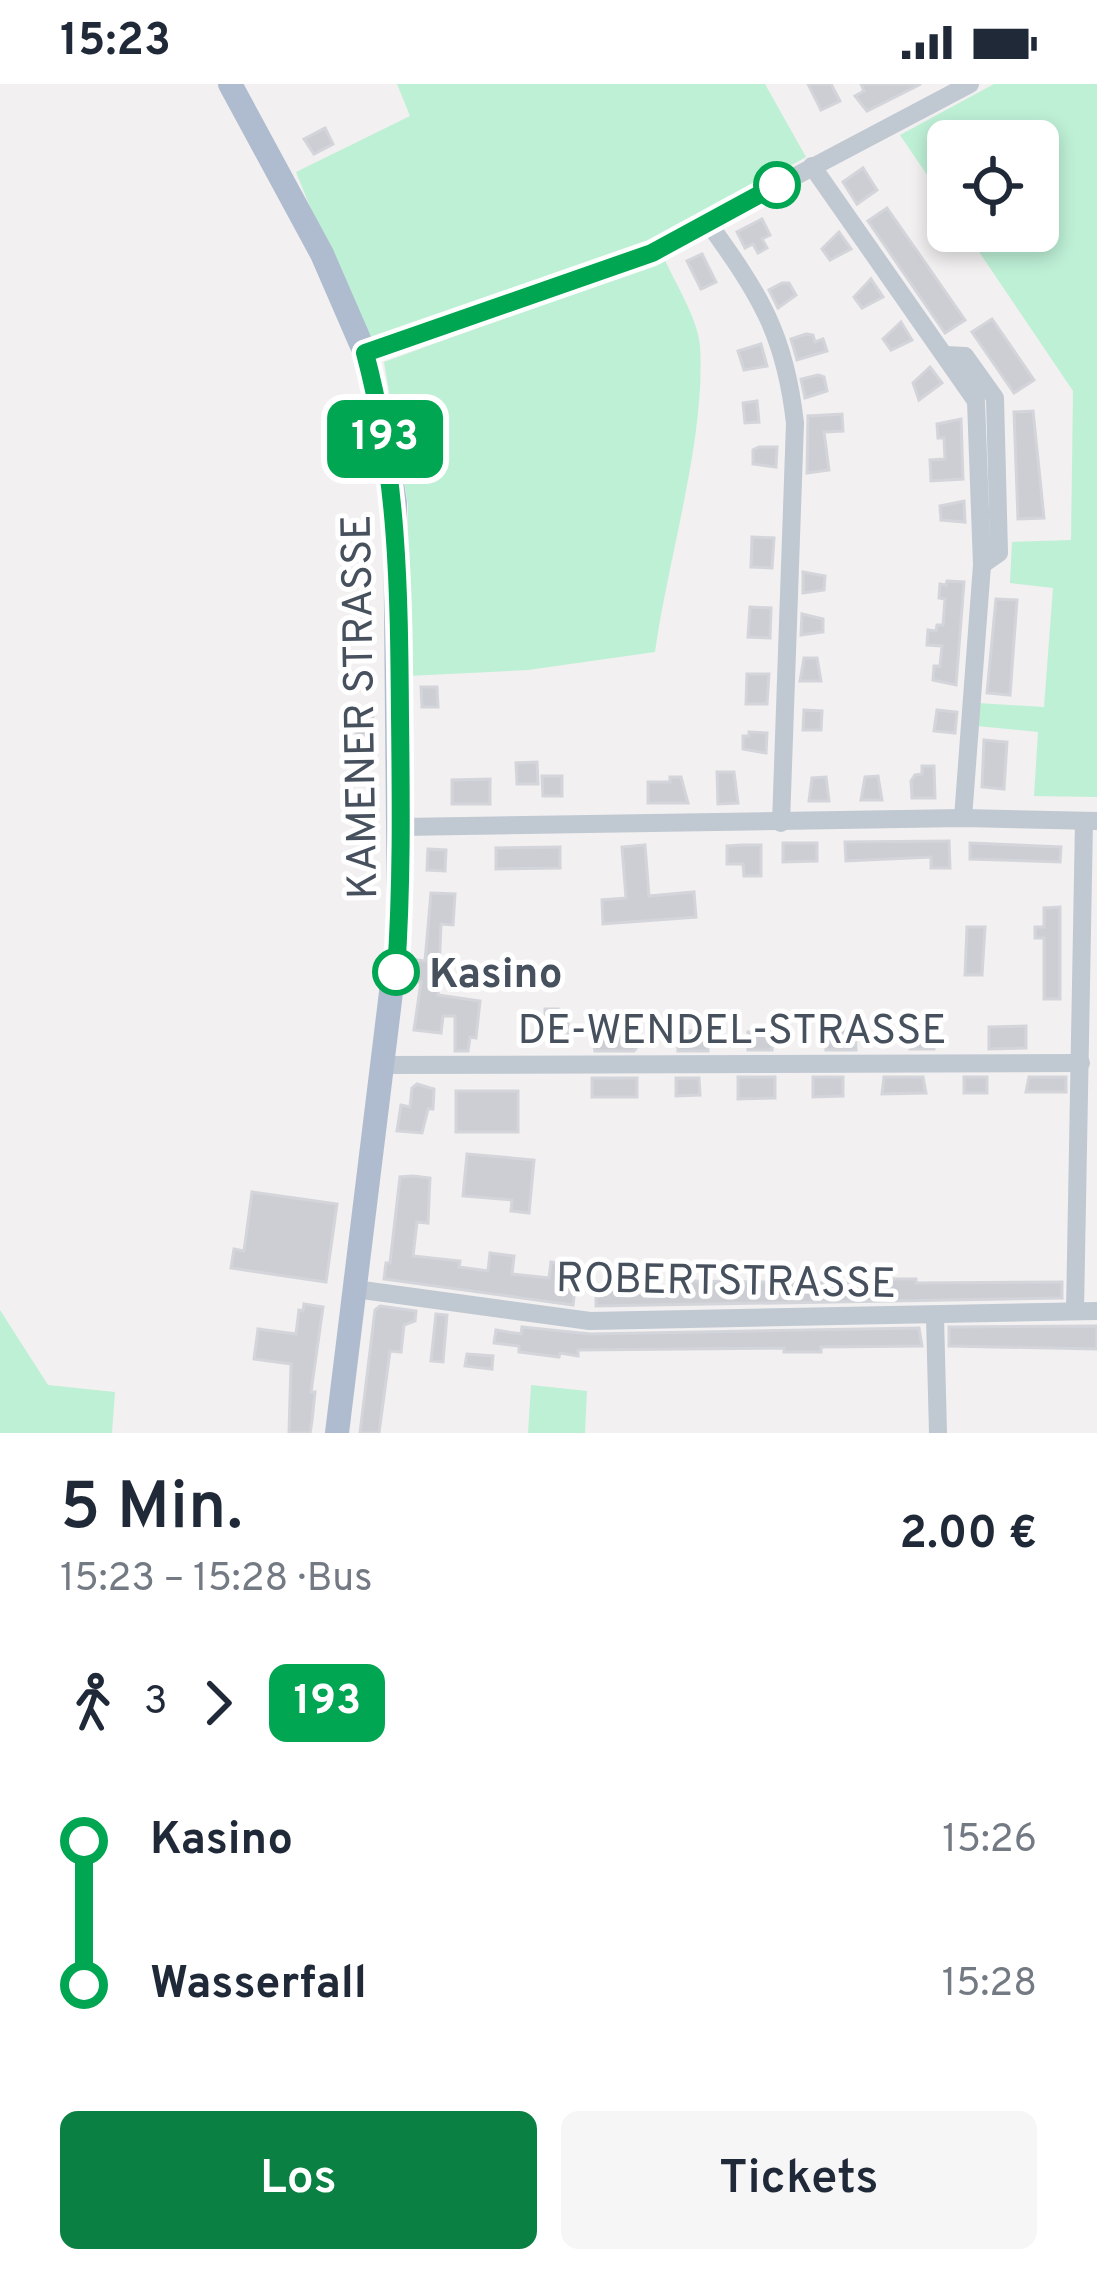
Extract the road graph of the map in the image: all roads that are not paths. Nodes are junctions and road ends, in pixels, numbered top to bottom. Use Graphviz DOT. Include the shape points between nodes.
graph roads {
  1 [pos="230,84"];
  2 [pos="970,84"];
  3 [pos="812,166"];
  4 [pos="709,224"];
  5 [pos="365,353"];
  6 [pos="963,818"];
  7 [pos="1091,821"];
  8 [pos="782,823"];
  9 [pos="401,826"];
  10 [pos="1081,1063"];
  11 [pos="382,1065"];
  12 [pos="355,1288"];
  13 [pos="1075,1311"];
  14 [pos="1097,1311"];
  15 [pos="935,1317"];
  16 [pos="338,1433"];
  17 [pos="938,1433"];
  1 -- 5 [label="main road, KAMENER STRASSE"];
  2 -- 3 [label="street"];
  3 -- 4 [label="street"];
  3 -- 6 [label="street" via="976,400 988,448"];
  4 -- 5 [label="street" via="652,253"];
  4 -- 8 [label="street" via="771,317 790,379"];
  5 -- 9 [label="main road, KAMENER STRASSE" via="395,503"];
  6 -- 7 [label="street"];
  6 -- 8 [label="street"];
  7 -- 10 [label="street"];
  8 -- 9 [label="street"];
  9 -- 11 [label="main road, KAMENER STRASSE" via="398,950"];
  10 -- 11 [label="street, DE-WENDEL-STRASSE"];
  10 -- 13 [label="street"];
  11 -- 12 [label="main road, KAMENER STRASSE"];
  12 -- 15 [label="street, ROBERTSTRASSE" via="590,1321"];
  12 -- 16 [label="main road, KAMENER STRASSE"];
  13 -- 14 [label="street, ROBERTSTRASSE"];
  13 -- 15 [label="street, ROBERTSTRASSE"];
  15 -- 17 [label="street"];
}
